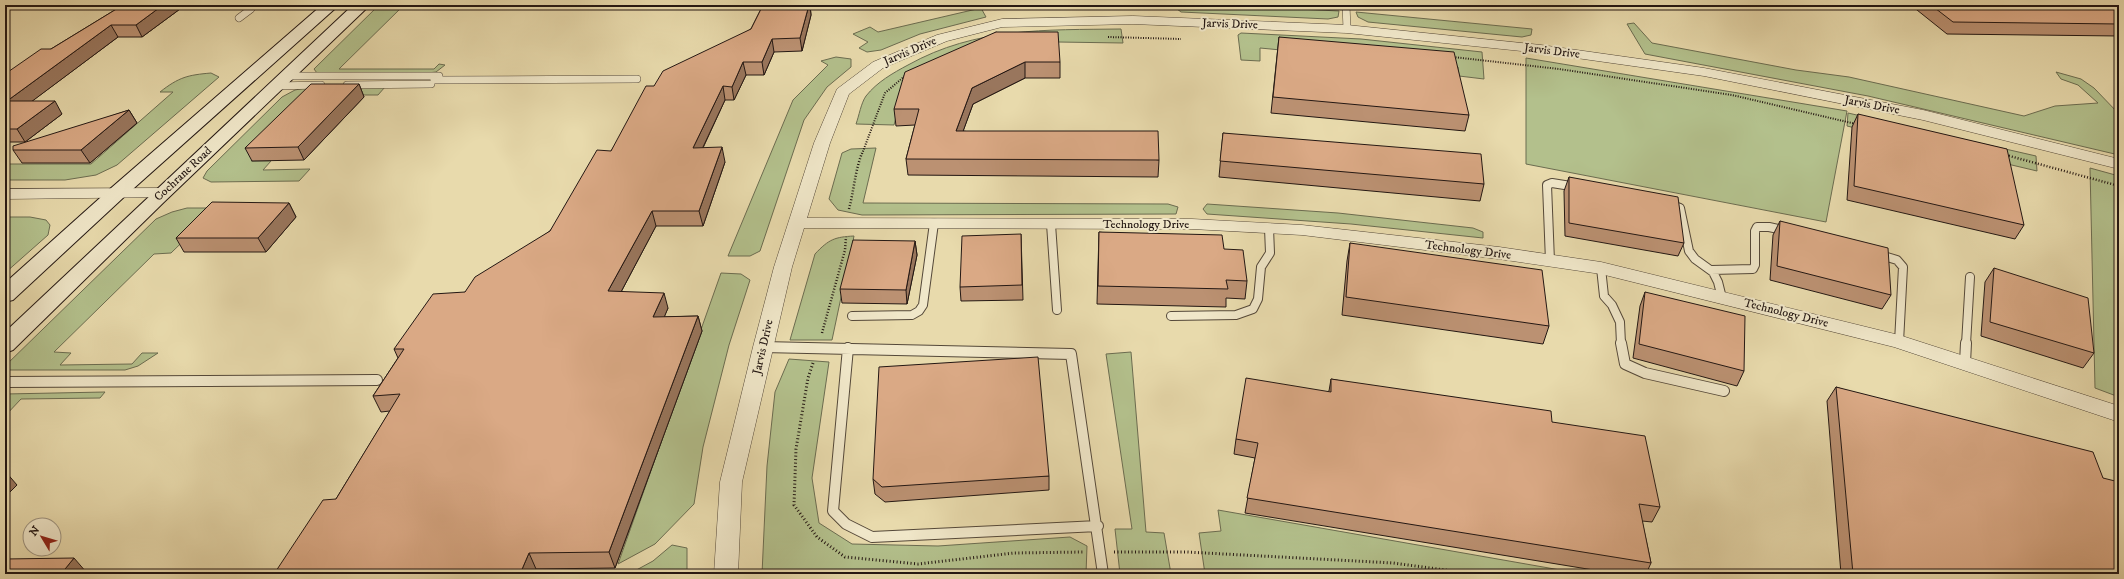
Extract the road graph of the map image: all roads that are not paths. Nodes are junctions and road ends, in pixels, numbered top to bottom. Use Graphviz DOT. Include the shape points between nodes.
graph roads {
  1 [pos="230,5"];
  2 [pos="331,5"];
  3 [pos="362,5"];
  4 [pos="1346,5"];
  5 [pos="239,18"];
  6 [pos="1347,29"];
  7 [pos="637,79"];
  8 [pos="435,80"];
  9 [pos="281,81"];
  10 [pos="2119,164"];
  11 [pos="1582,188"];
  12 [pos="117,193"];
  13 [pos="162,193"];
  14 [pos="5,194"];
  15 [pos="1659,202"];
  16 [pos="798,223"];
  17 [pos="934,223"];
  18 [pos="1051,224"];
  19 [pos="1269,228"];
  20 [pos="1799,234"];
  21 [pos="1866,251"];
  22 [pos="1550,261"];
  23 [pos="1601,268"];
  24 [pos="1711,270"];
  25 [pos="1970,277"];
  26 [pos="5,295"];
  27 [pos="1722,298"];
  28 [pos="1057,310"];
  29 [pos="852,316"];
  30 [pos="1171,316"];
  31 [pos="1899,342"];
  32 [pos="5,345"];
  33 [pos="763,347"];
  34 [pos="848,348"];
  35 [pos="1964,364"];
  36 [pos="377,380"];
  37 [pos="5,382"];
  38 [pos="1724,391"];
  39 [pos="2119,414"];
  40 [pos="1098,526"];
  41 [pos="726,574"];
  42 [pos="1103,574"];
  1 -- 5 [label="lane" via="246,6 251,9"];
  2 -- 12 [label="main road"];
  3 -- 9 [label="main road, Cochrane Road"];
  4 -- 6 [label="lane"];
  6 -- 10 [label="street, Jarvis Drive" via="1541,50 1704,72 1923,115"];
  6 -- 16 [label="street, Jarvis Drive" via="1110,20 1002,23 942,38 878,65 842,92 822,144"];
  7 -- 8 [label="lane"];
  8 -- 9 [label="lane"];
  8 -- 9 [label="lane" via="334,85"];
  9 -- 13 [label="main road, Cochrane Road"];
  11 -- 22 [label="lane" via="1552,183 1547,186"];
  12 -- 13 [label="street"];
  12 -- 14 [label="street"];
  12 -- 26 [label="main road"];
  13 -- 32 [label="main road, Cochrane Road"];
  15 -- 24 [label="lane" via="1680,208 1684,216 1689,252"];
  16 -- 17 [label="street, Technology Drive"];
  16 -- 33 [label="street, Jarvis Drive" via="783,267"];
  17 -- 18 [label="street, Technology Drive"];
  17 -- 29 [label="lane" via="923,305 919,311 912,315"];
  18 -- 19 [label="street, Technology Drive" via="1192,224"];
  18 -- 28 [label="lane"];
  19 -- 22 [label="street, Technology Drive"];
  19 -- 30 [label="lane" via="1270,255 1260,269 1257,307 1236,316"];
  20 -- 24 [label="lane" via="1769,227 1757,228 1753,268"];
  21 -- 31 [label="lane" via="1893,258 1903,267"];
  22 -- 23 [label="street, Technology Drive"];
  23 -- 27 [label="street, Technology Drive"];
  23 -- 38 [label="lane" via="1604,296 1614,305 1621,318 1622,356 1625,364 1645,373"];
  24 -- 27 [label="lane"];
  25 -- 35 [label="lane"];
  27 -- 31 [label="street, Technology Drive"];
  31 -- 35 [label="street, Technology Drive"];
  33 -- 34 [label="lane"];
  33 -- 41 [label="street, Jarvis Drive" via="731,482"];
  34 -- 40 [label="lane" via="1071,354"];
  34 -- 40 [label="lane" via="833,511 840,522 872,537"];
  35 -- 39 [label="street, Technology Drive"];
  36 -- 37 [label="lane"];
  40 -- 42 [label="lane"];
}
